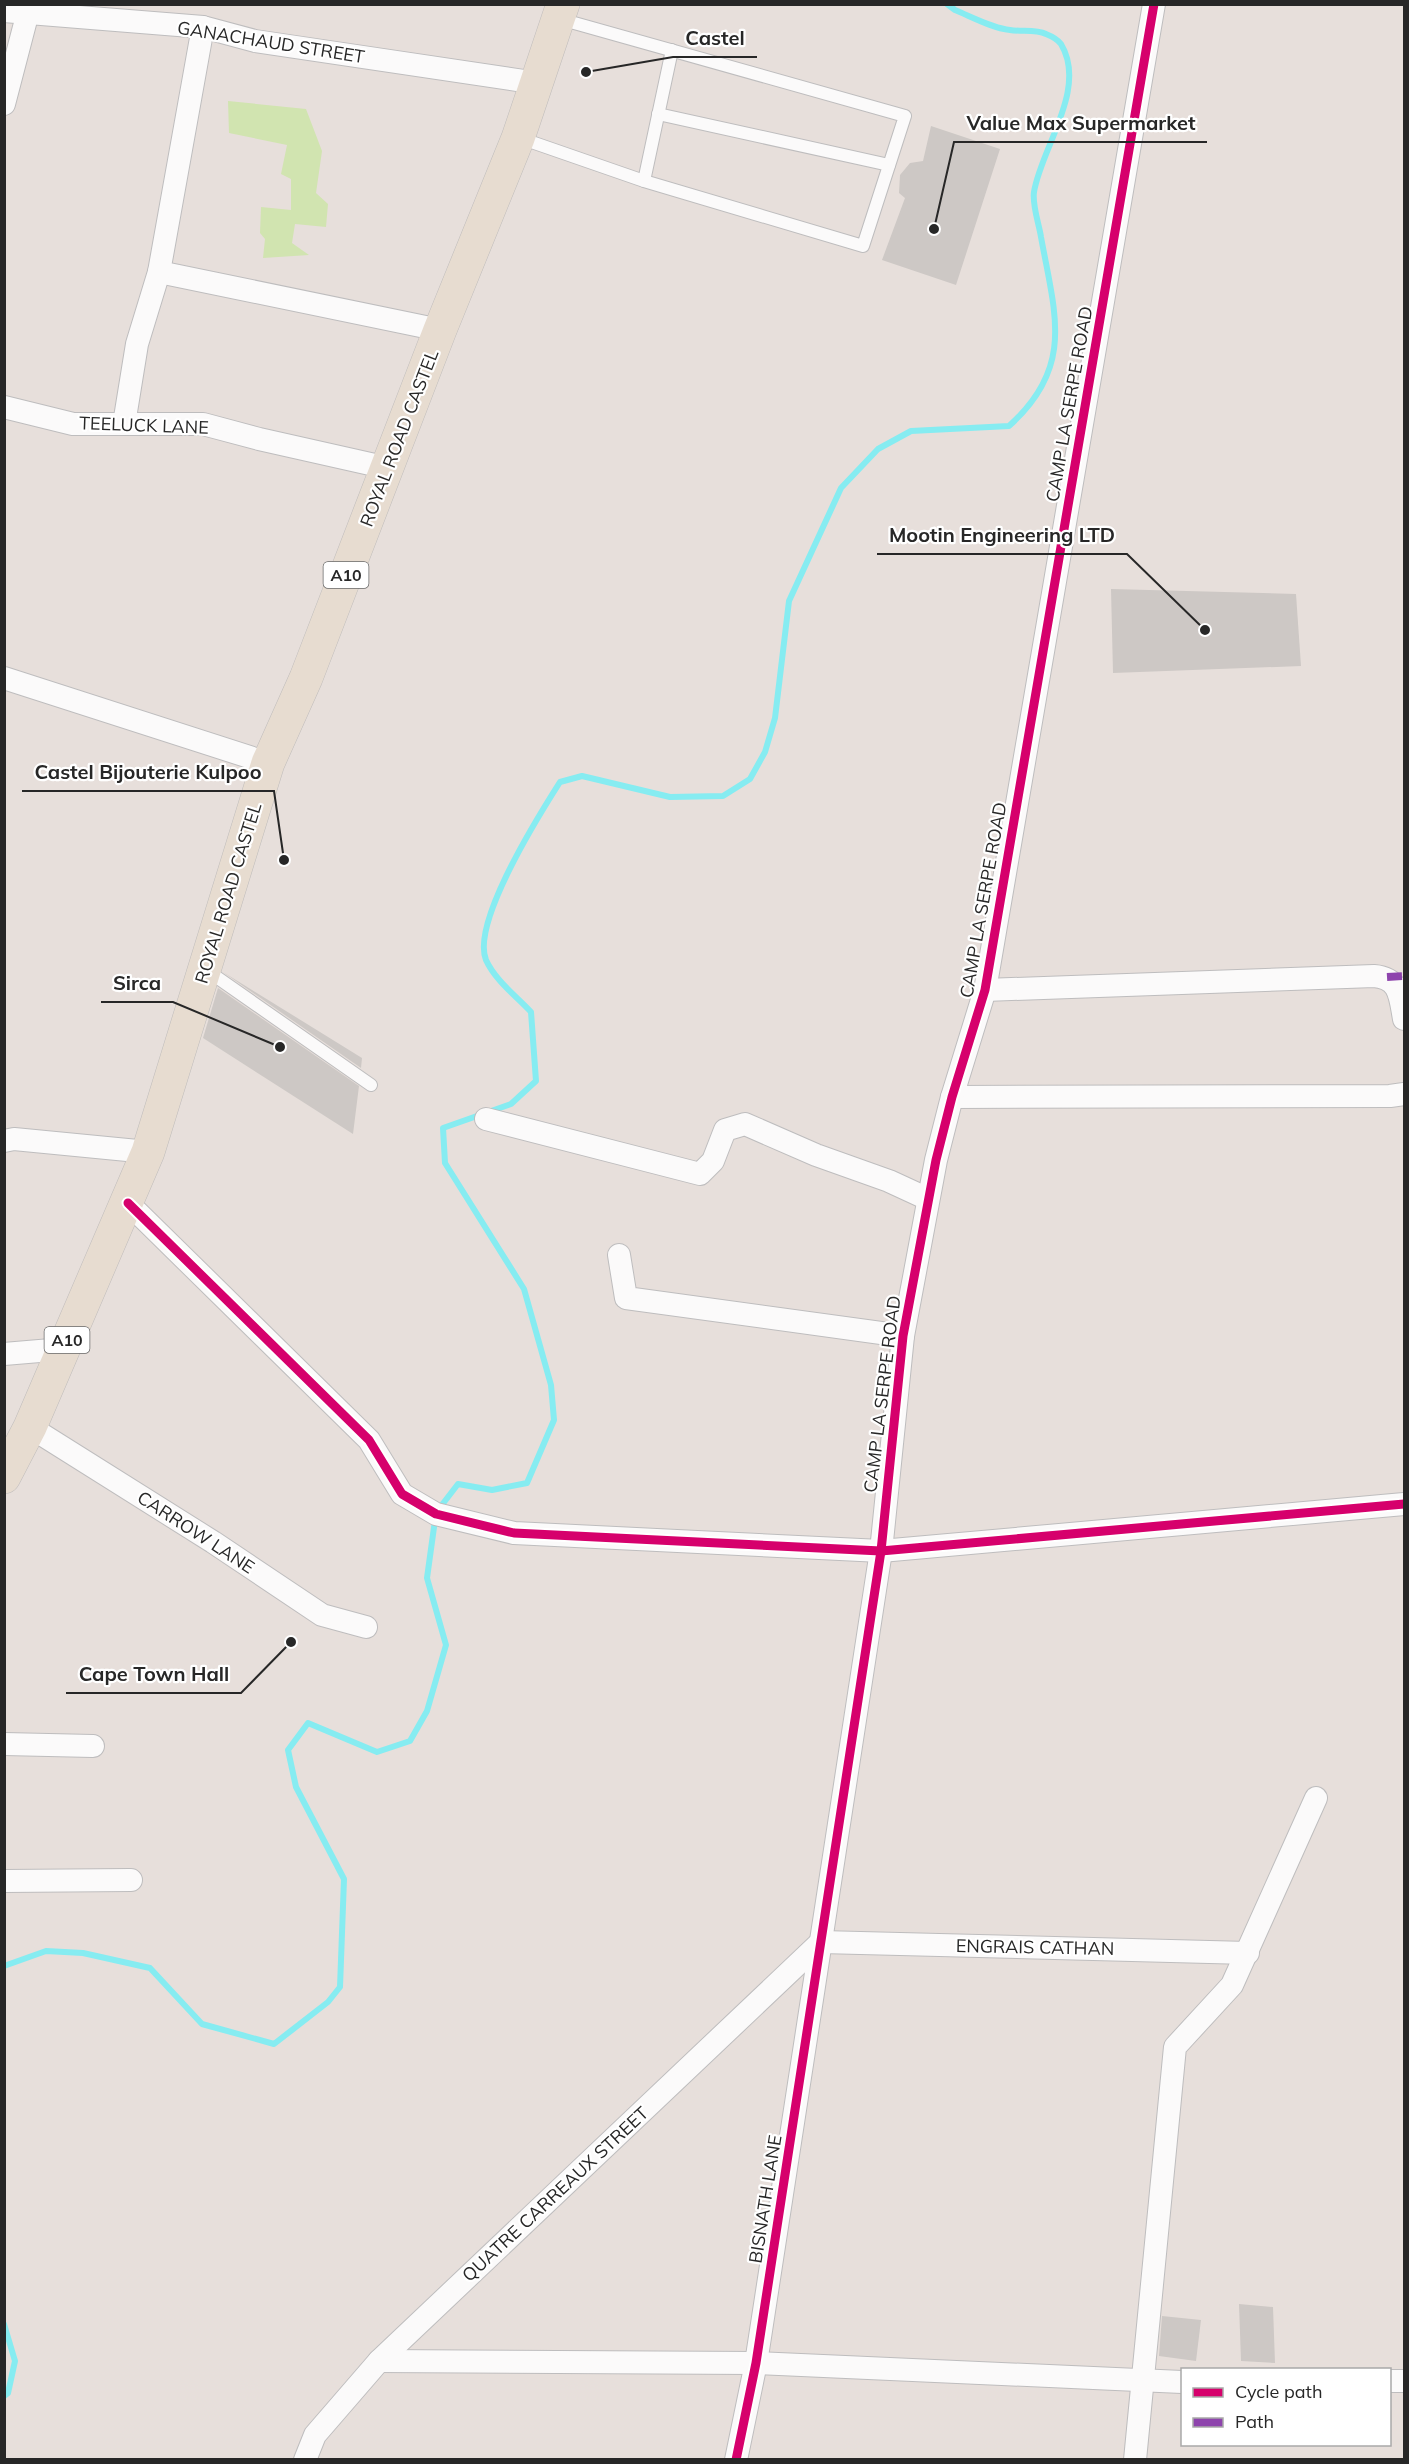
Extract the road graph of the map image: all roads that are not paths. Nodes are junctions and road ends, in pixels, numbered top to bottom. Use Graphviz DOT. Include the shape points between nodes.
graph roads {
  1 [pos="1154,4"];
  2 [pos="4,11"];
  3 [pos="561,11"];
  4 [pos="28,12"];
  5 [pos="203,27"];
  6 [pos="672,50"];
  7 [pos="537,82"];
  8 [pos="4,104"];
  9 [pos="658,114"];
  10 [pos="519,138"];
  11 [pos="889,165"];
  12 [pos="645,182"];
  13 [pos="159,272"];
  14 [pos="440,330"];
  15 [pos="4,407"];
  16 [pos="124,424"];
  17 [pos="388,468"];
  18 [pos="4,678"];
  19 [pos="268,763"];
  20 [pos="204,969"];
  21 [pos="985,990"];
  22 [pos="1404,1019"];
  23 [pos="371,1085"];
  24 [pos="1404,1094"];
  25 [pos="952,1098"];
  26 [pos="486,1119"];
  27 [pos="4,1141"];
  28 [pos="148,1152"];
  29 [pos="928,1199"];
  30 [pos="128,1203"];
  31 [pos="619,1255"];
  32 [pos="903,1335"];
  33 [pos="63,1349"];
  34 [pos="4,1354"];
  35 [pos="30,1427"];
  36 [pos="4,1477"];
  37 [pos="1404,1504"];
  38 [pos="881,1551"];
  39 [pos="366,1627"];
  40 [pos="4,1744"];
  41 [pos="93,1746"];
  42 [pos="1316,1798"];
  43 [pos="131,1880"];
  44 [pos="4,1881"];
  45 [pos="821,1942"];
  46 [pos="1248,1953"];
  47 [pos="380,2361"];
  48 [pos="756,2363"];
  49 [pos="1142,2382"];
  50 [pos="1181,2382"];
  51 [pos="305,2460"];
  52 [pos="736,2460"];
  53 [pos="1135,2460"];
  1 -- 21 [label="street, CAMP LA SERPE ROAD"];
  2 -- 4 [label="street, GANACHAUD STREET"];
  3 -- 6 [label="lane"];
  3 -- 7 [label="main road, ROYAL ROAD CASTEL / A10"];
  4 -- 5 [label="street, GANACHAUD STREET"];
  4 -- 8 [label="street"];
  5 -- 7 [label="street, GANACHAUD STREET" via="255,41"];
  5 -- 13 [label="street"];
  6 -- 9 [label="lane"];
  6 -- 11 [label="lane" via="905,116"];
  7 -- 10 [label="main road, ROYAL ROAD CASTEL / A10"];
  9 -- 11 [label="lane"];
  9 -- 12 [label="lane"];
  10 -- 12 [label="lane"];
  10 -- 14 [label="main road, ROYAL ROAD CASTEL / A10"];
  11 -- 12 [label="lane" via="863,246"];
  13 -- 14 [label="street"];
  13 -- 16 [label="street" via="137,344"];
  14 -- 17 [label="main road, ROYAL ROAD CASTEL / A10"];
  15 -- 16 [label="street, TEELUCK LANE" via="74,424"];
  16 -- 17 [label="street, TEELUCK LANE" via="202,423"];
  17 -- 19 [label="main road, ROYAL ROAD CASTEL / A10" via="306,678"];
  18 -- 19 [label="street"];
  19 -- 20 [label="main road, ROYAL ROAD CASTEL / A10"];
  20 -- 23 [label="lane"];
  20 -- 28 [label="main road, ROYAL ROAD CASTEL / A10"];
  21 -- 22 [label="street" via="1374,976 1387,977 1395,984"];
  21 -- 25 [label="street, CAMP LA SERPE ROAD"];
  24 -- 25 [label="street"];
  25 -- 29 [label="street, CAMP LA SERPE ROAD"];
  26 -- 29 [label="street" via="700,1174 713,1161 725,1130 745,1124"];
  27 -- 28 [label="street"];
  28 -- 30 [label="main road, ROYAL ROAD CASTEL / A10"];
  29 -- 32 [label="street, CAMP LA SERPE ROAD"];
  30 -- 33 [label="main road, ROYAL ROAD CASTEL / A10"];
  30 -- 38 [label="street" via="369,1440 402,1494 422,1508 514,1533"];
  31 -- 32 [label="street" via="626,1298"];
  32 -- 38 [label="street, CAMP LA SERPE ROAD"];
  33 -- 34 [label="street"];
  33 -- 35 [label="main road, ROYAL ROAD CASTEL / A10"];
  35 -- 36 [label="main road, ROYAL ROAD CASTEL / A10"];
  35 -- 39 [label="street, CARROW LANE" via="322,1615"];
  37 -- 38 [label="street"];
  38 -- 45 [label="street, CAMP LA SERPE ROAD"];
  40 -- 41 [label="street"];
  42 -- 46 [label="street"];
  43 -- 44 [label="street"];
  45 -- 46 [label="street, ENGRAIS CATHAN"];
  45 -- 47 [label="street, QUATRE CARREAUX STREET"];
  45 -- 48 [label="street, BISNATH LANE"];
  46 -- 49 [label="street" via="1232,1985 1174,2047"];
  47 -- 48 [label="street"];
  47 -- 51 [label="street, QUATRE CARREAUX STREET" via="315,2435"];
  48 -- 49 [label="street"];
  48 -- 52 [label="street, BISNATH LANE"];
  49 -- 50 [label="street"];
  49 -- 53 [label="street"];
}
